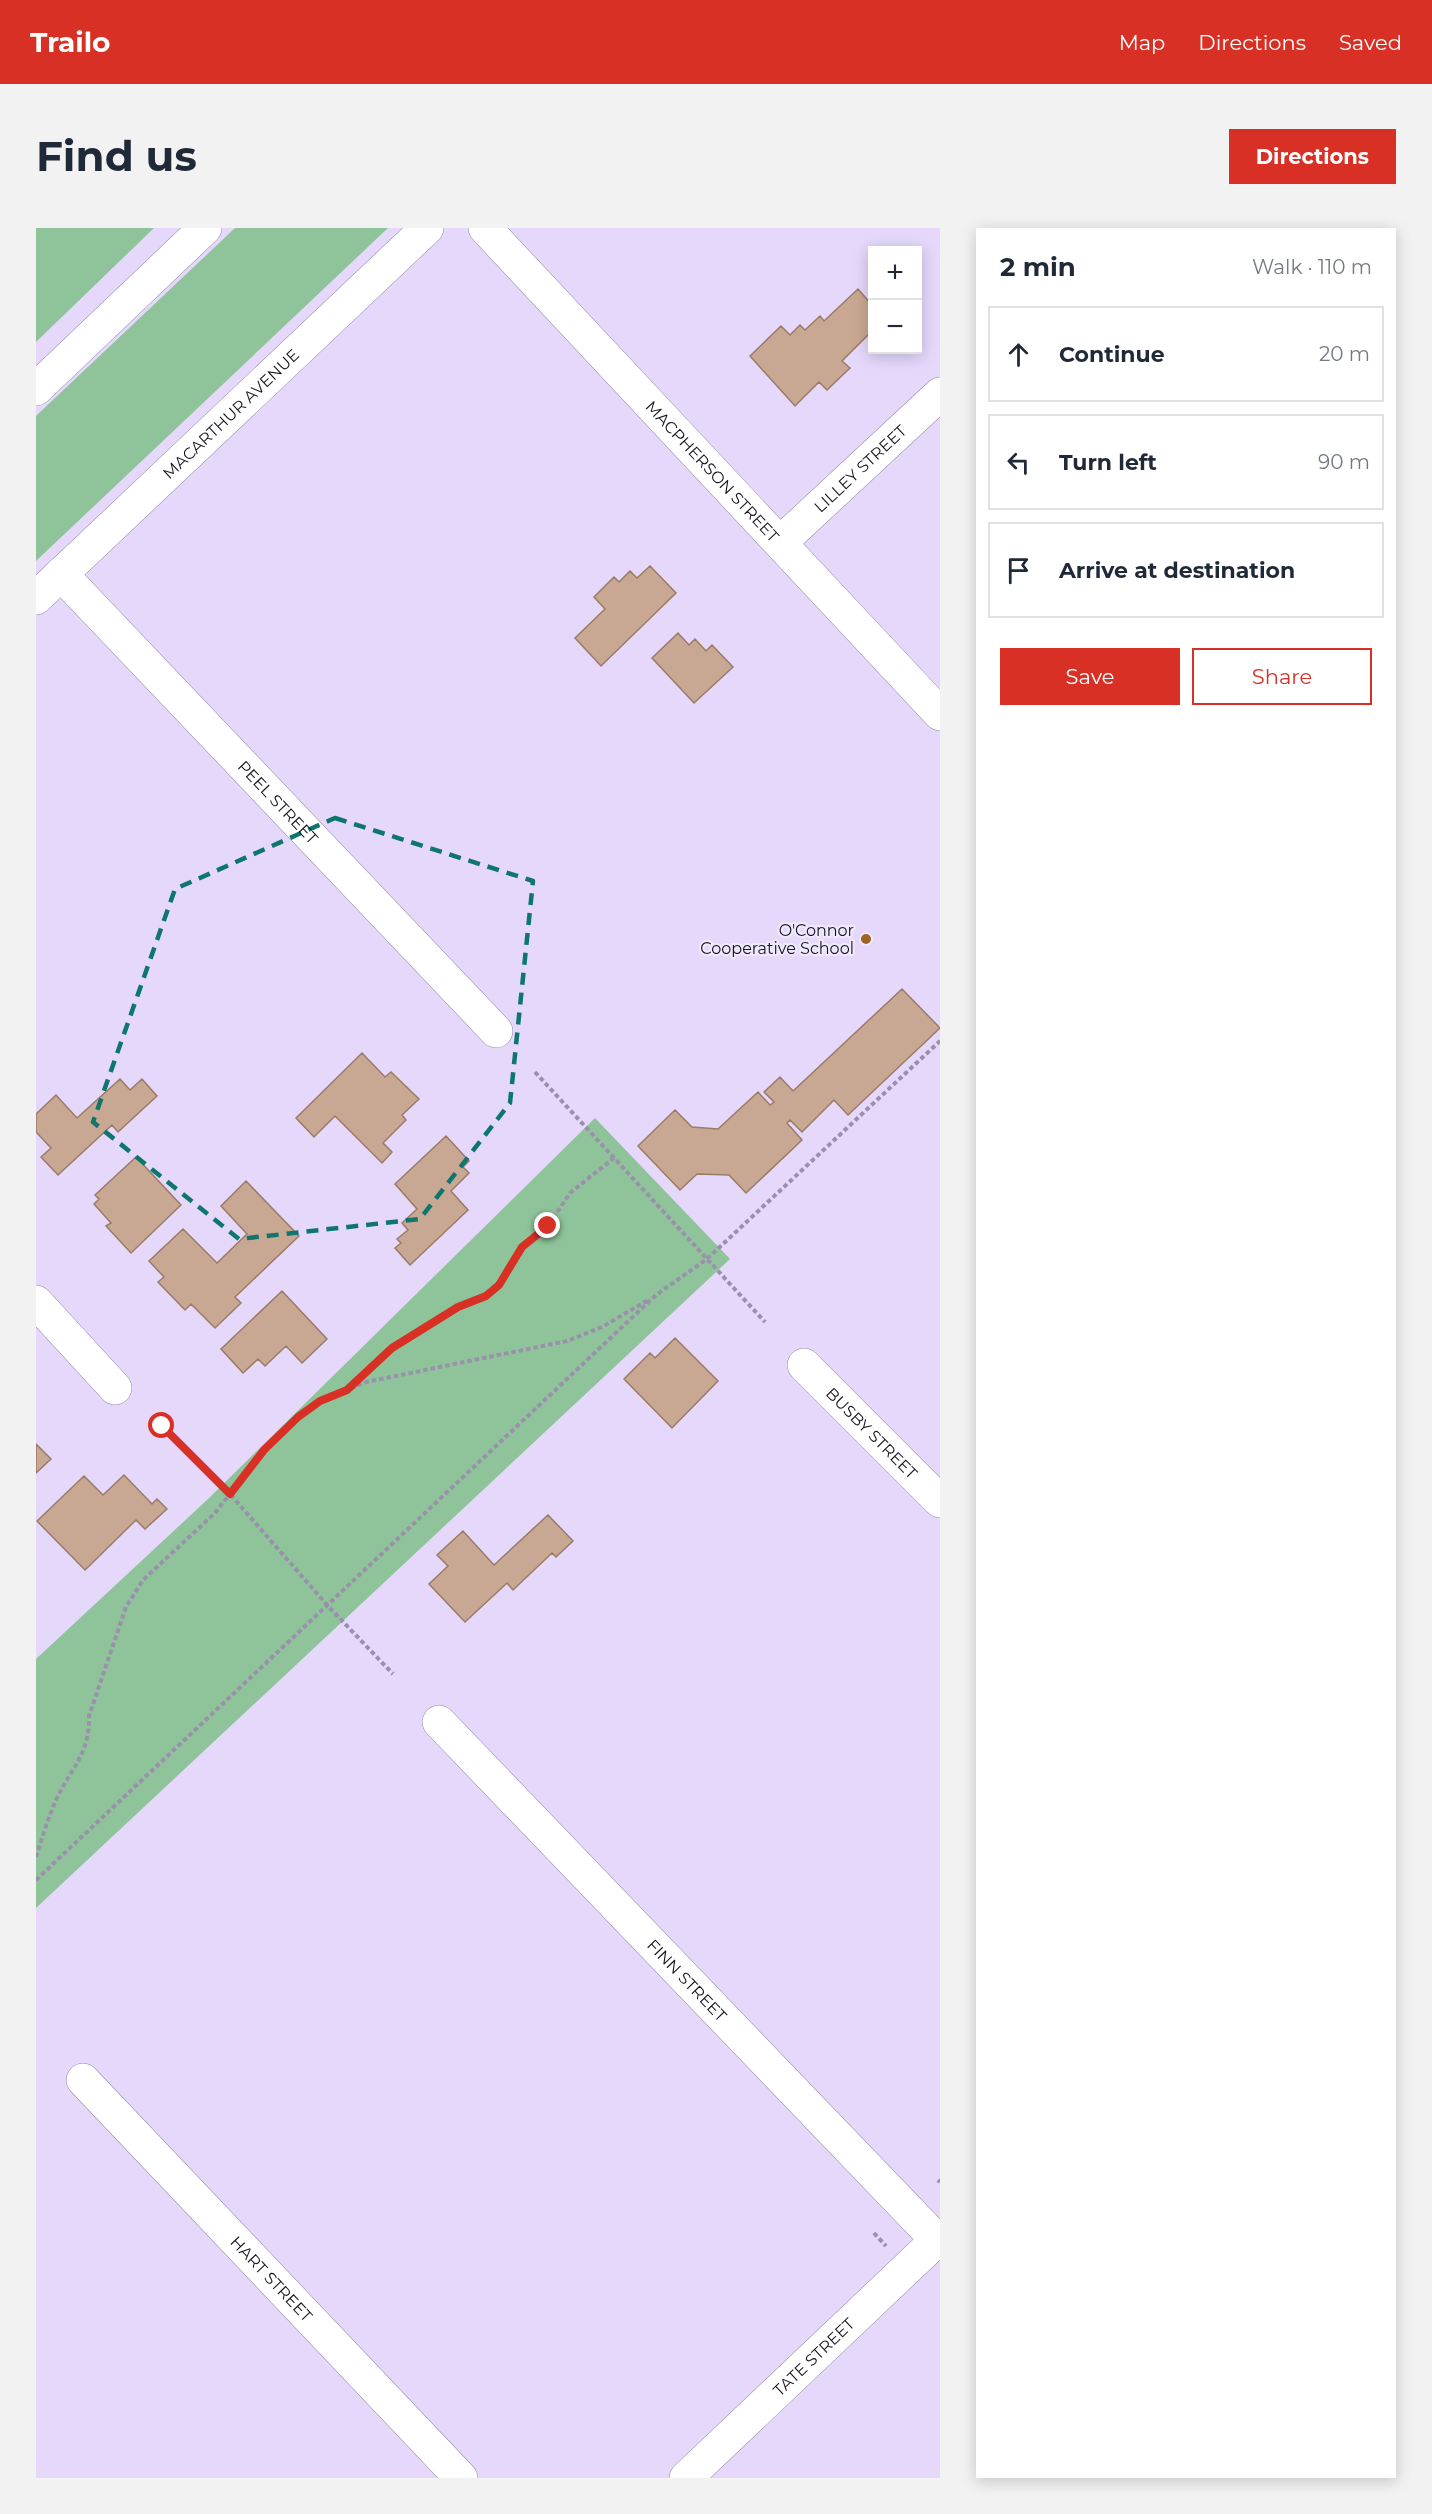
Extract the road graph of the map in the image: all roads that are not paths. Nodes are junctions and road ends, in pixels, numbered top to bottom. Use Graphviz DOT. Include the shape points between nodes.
graph roads {
  1 [pos="205,228"];
  2 [pos="427,228"];
  3 [pos="485,228"];
  4 [pos="36,389"];
  5 [pos="940,394"];
  6 [pos="781,542"];
  7 [pos="61,574"];
  8 [pos="36,598"];
  9 [pos="940,714"];
  10 [pos="496,1031"];
  11 [pos="36,1302"];
  12 [pos="804,1365"];
  13 [pos="115,1388"];
  14 [pos="940,1501"];
  15 [pos="439,1722"];
  16 [pos="83,2080"];
  17 [pos="938,2238"];
  18 [pos="461,2478"];
  19 [pos="686,2478"];
  1 -- 4 [label="street"];
  2 -- 7 [label="street, MACARTHUR AVENUE"];
  3 -- 6 [label="street, MACPHERSON STREET"];
  5 -- 6 [label="street, LILLEY STREET"];
  6 -- 9 [label="street, MACPHERSON STREET"];
  7 -- 8 [label="street, MACARTHUR AVENUE"];
  7 -- 10 [label="street, PEEL STREET"];
  11 -- 13 [label="street"];
  12 -- 14 [label="street, BUSBY STREET"];
  15 -- 17 [label="street, FINN STREET"];
  16 -- 18 [label="street, HART STREET"];
  17 -- 19 [label="street, TATE STREET"];
}
